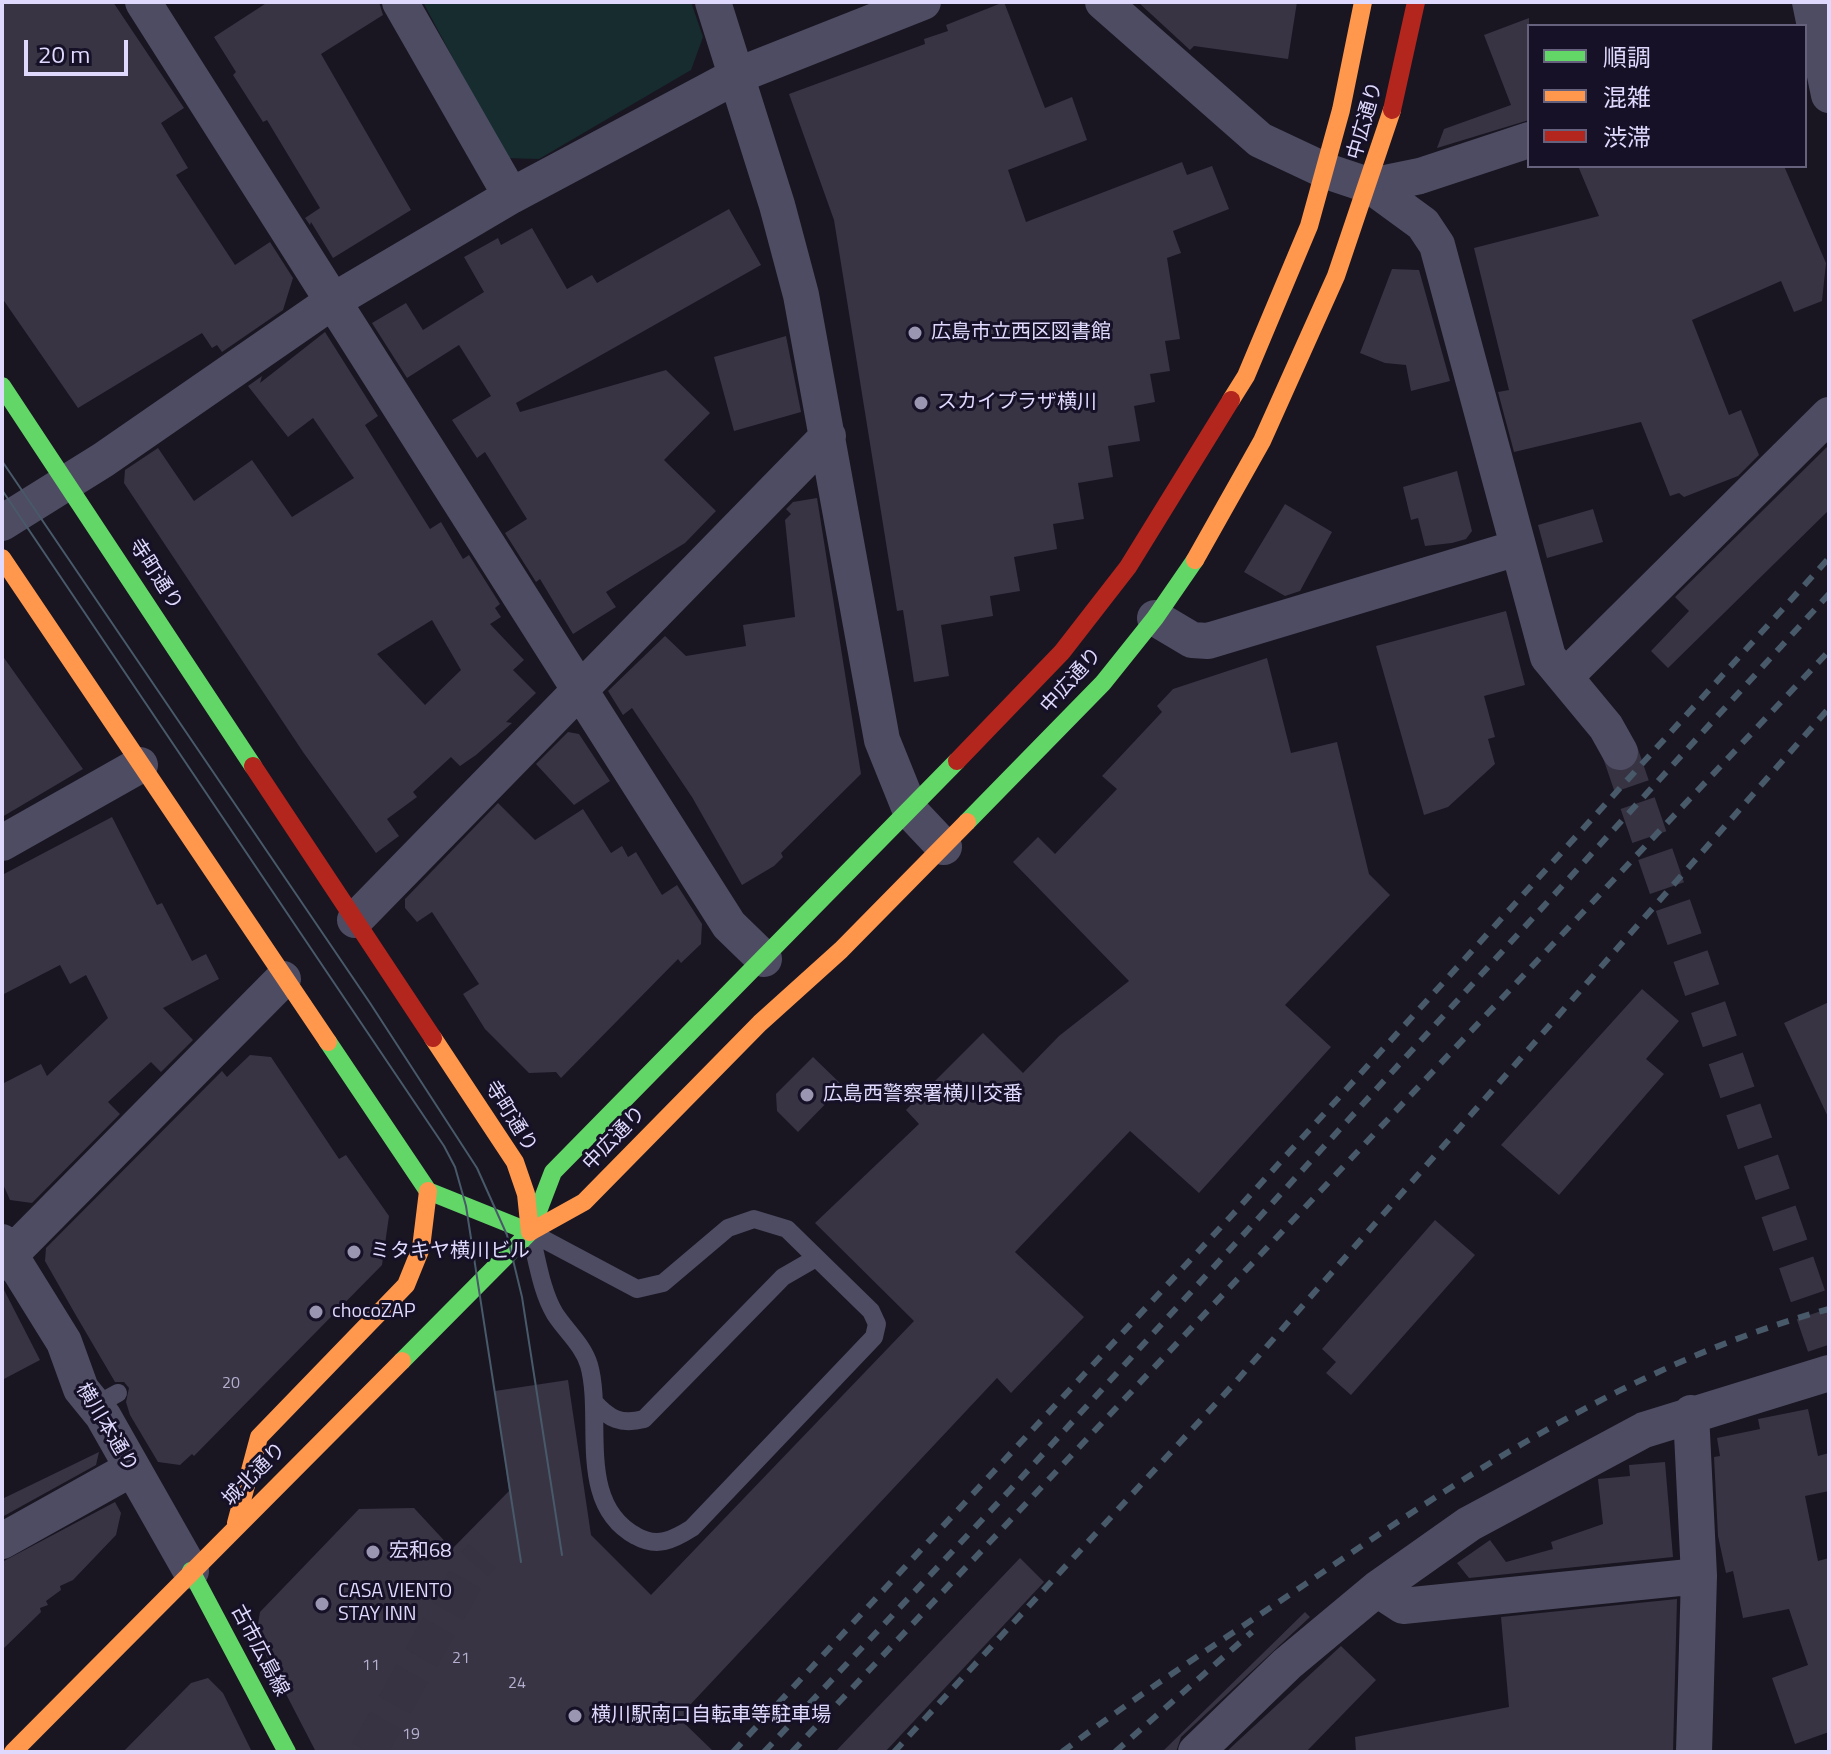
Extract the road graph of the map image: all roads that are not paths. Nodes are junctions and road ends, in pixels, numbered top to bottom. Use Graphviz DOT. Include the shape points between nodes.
graph roads {
  1 [pos="143,2"];
  2 [pos="400,2"];
  3 [pos="713,2"];
  4 [pos="923,2"];
  5 [pos="1103,2"];
  6 [pos="1363,2"];
  7 [pos="1416,2"];
  8 [pos="1804,14"];
  9 [pos="736,76"];
  10 [pos="1829,95"];
  11 [pos="1527,141"];
  12 [pos="1326,171"];
  13 [pos="1371,186"];
  14 [pos="511,196"];
  15 [pos="333,301"];
  16 [pos="2,386"];
  17 [pos="1829,415"];
  18 [pos="828,436"];
  19 [pos="68,484"];
  20 [pos="2,523"];
  21 [pos="1517,548"];
  22 [pos="2,558"];
  23 [pos="1155,618"];
  24 [pos="1566,676"];
  25 [pos="580,688"];
  26 [pos="1620,752"];
  27 [pos="140,765"];
  28 [pos="911,812"];
  29 [pos="2,843"];
  30 [pos="944,847"];
  31 [pos="355,920"];
  32 [pos="764,959"];
  33 [pos="283,979"];
  34 [pos="428,1191"];
  35 [pos="530,1232"];
  36 [pos="4,1254"];
  37 [pos="816,1258"];
  38 [pos="1828,1360"];
  39 [pos="594,1402"];
  40 [pos="1691,1413"];
  41 [pos="131,1469"];
  42 [pos="236,1526"];
  43 [pos="2,1541"];
  44 [pos="191,1571"];
  45 [pos="1699,1576"];
  46 [pos="1377,1589"];
  47 [pos="13,1752"];
  48 [pos="287,1752"];
  49 [pos="1196,1752"];
  50 [pos="1694,1752"];
  1 -- 15 [label="street"];
  2 -- 14 [label="street"];
  3 -- 9 [label="street"];
  4 -- 9 [label="street"];
  5 -- 12 [label="street" via="1260,140"];
  6 -- 12 [label="main road"];
  7 -- 13 [label="main road, 中広通り" via="1404,70"];
  8 -- 10 [label="street"];
  9 -- 14 [label="street"];
  9 -- 18 [label="street" via="801,295"];
  11 -- 13 [label="street" via="1420,176"];
  12 -- 13 [label="street"];
  12 -- 28 [label="main road" via="1303,245 1246,376 1128,567 1062,652"];
  13 -- 21 [label="street" via="1423,224 1437,245"];
  13 -- 23 [label="main road, 中広通り" via="1262,441"];
  14 -- 15 [label="street"];
  15 -- 19 [label="street"];
  15 -- 25 [label="street"];
  16 -- 19 [label="main road, 寺町通り"];
  17 -- 24 [label="street"];
  18 -- 25 [label="street"];
  18 -- 28 [label="street" via="882,740"];
  19 -- 20 [label="street"];
  19 -- 31 [label="main road, 寺町通り"];
  21 -- 23 [label="street" via="1208,641 1192,640"];
  21 -- 24 [label="street" via="1548,657"];
  22 -- 27 [label="main road"];
  23 -- 30 [label="main road, 中広通り" via="1103,683"];
  24 -- 26 [label="street"];
  25 -- 31 [label="street"];
  25 -- 32 [label="street" via="729,925"];
  27 -- 29 [label="street"];
  27 -- 33 [label="main road"];
  28 -- 30 [label="street"];
  28 -- 32 [label="main road"];
  30 -- 35 [label="main road, 中広通り" via="584,1202"];
  31 -- 35 [label="main road, 寺町通り" via="515,1162 526,1194"];
  32 -- 35 [label="main road" via="553,1172"];
  33 -- 34 [label="main road"];
  33 -- 36 [label="street"];
  34 -- 35 [label="main road"];
  34 -- 42 [label="main road" via="421,1248 406,1285 259,1437"];
  35 -- 37 [label="lane" via="637,1289 663,1283 728,1228 754,1219 787,1229"];
  35 -- 39 [label="lane" via="548,1300 587,1360"];
  35 -- 42 [label="main road, 城北通り"];
  36 -- 41 [label="street, 横川本通り" via="38,1285"];
  37 -- 39 [label="lane" via="783,1277 644,1419 628,1424"];
  37 -- 39 [label="lane" via="871,1311 877,1324 874,1337 692,1528 655,1543 638,1538 615,1517 599,1482"];
  38 -- 40 [label="street"];
  40 -- 45 [label="street"];
  40 -- 46 [label="street" via="1644,1430 1469,1524"];
  41 -- 43 [label="street"];
  41 -- 44 [label="street, 横川本通り"];
  42 -- 44 [label="main road, 城北通り"];
  44 -- 47 [label="main road, 城北通り"];
  44 -- 48 [label="main road, 古市広島線"];
  45 -- 46 [label="street" via="1403,1606"];
  45 -- 50 [label="street"];
  46 -- 49 [label="street" via="1287,1664"];
}
